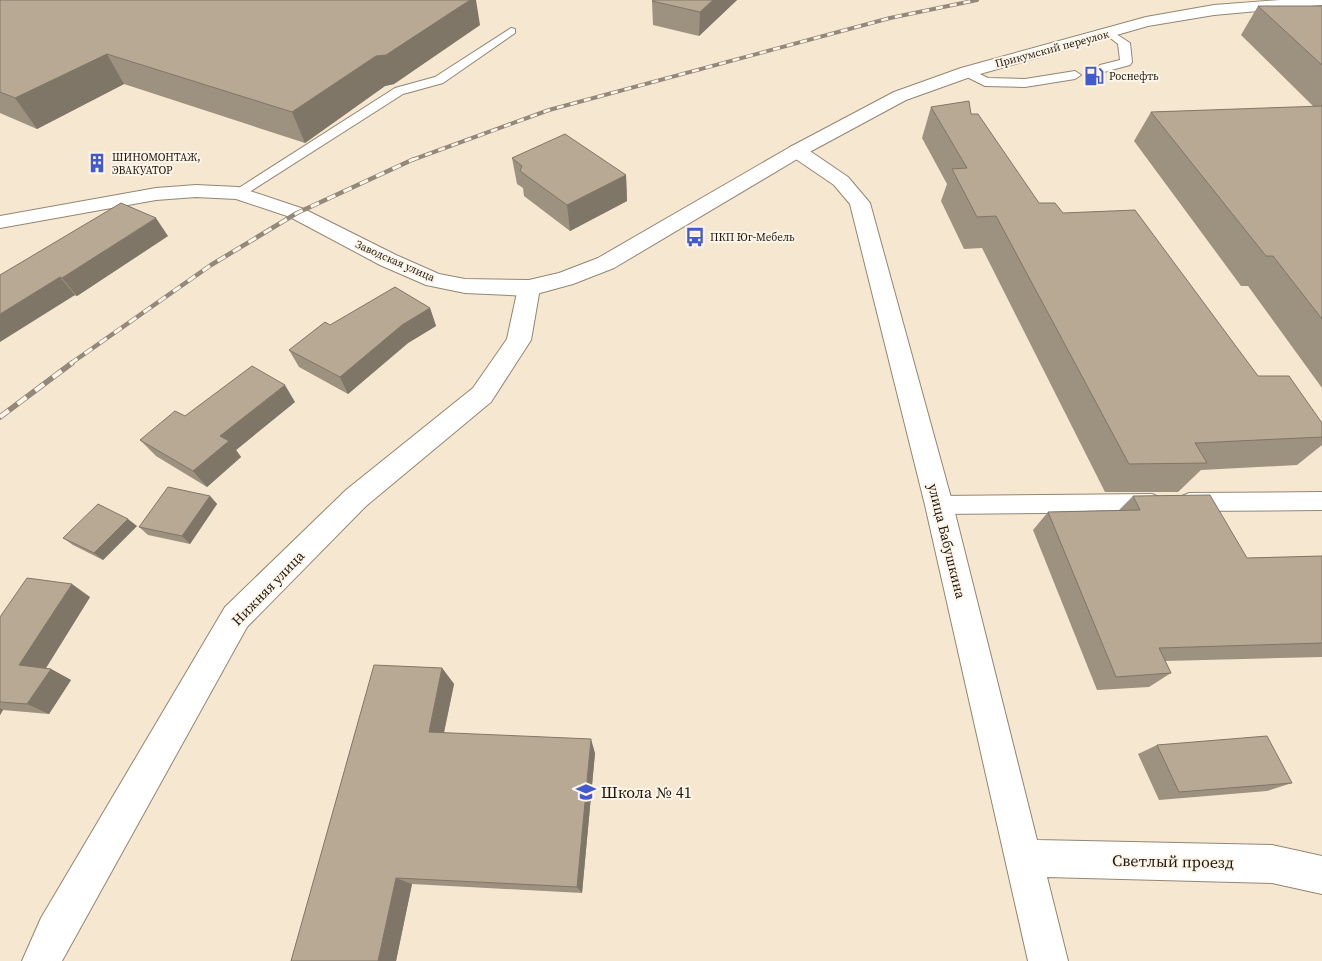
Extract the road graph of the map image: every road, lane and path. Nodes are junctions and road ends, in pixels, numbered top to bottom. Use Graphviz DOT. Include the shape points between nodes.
graph roads {
  1 [pos="1322,1"];
  2 [pos="511,31"];
  3 [pos="1110,33"];
  4 [pos="1104,68"];
  5 [pos="967,72"];
  6 [pos="1075,75"];
  7 [pos="797,151"];
  8 [pos="238,192"];
  9 [pos="0,222"];
  10 [pos="529,288"];
  11 [pos="1322,501"];
  12 [pos="939,505"];
  13 [pos="1022,858"];
  14 [pos="1322,875"];
  15 [pos="42,961"];
  16 [pos="1048,961"];
  1 -- 3 [label="main road, Прикумский переулок" via="1214,10 1146,22"];
  2 -- 8 [label="lane" via="439,80 400,91"];
  3 -- 4 [label="lane" via="1124,43 1126,62"];
  3 -- 5 [label="main road, Прикумский переулок"];
  5 -- 6 [label="lane" via="985,82 1025,83"];
  5 -- 7 [label="main road, Прикумский переулок" via="900,96"];
  7 -- 10 [label="main road, Заводская улица" via="606,263 565,279"];
  7 -- 12 [label="main road, улица Бабушкина" via="841,181 860,203"];
  8 -- 9 [label="main road, Заводская улица" via="156,194"];
  8 -- 10 [label="main road, Заводская улица" via="297,213 434,280 465,286"];
  10 -- 15 [label="main road, Нижняя улица" via="519,340 482,395 356,498 236,617 55,932"];
  11 -- 12 [label="lane"];
  12 -- 13 [label="main road, улица Бабушкина"];
  13 -- 14 [label="main road, Светлый проезд" via="1272,864"];
  13 -- 16 [label="main road, улица Бабушкина"];
}
